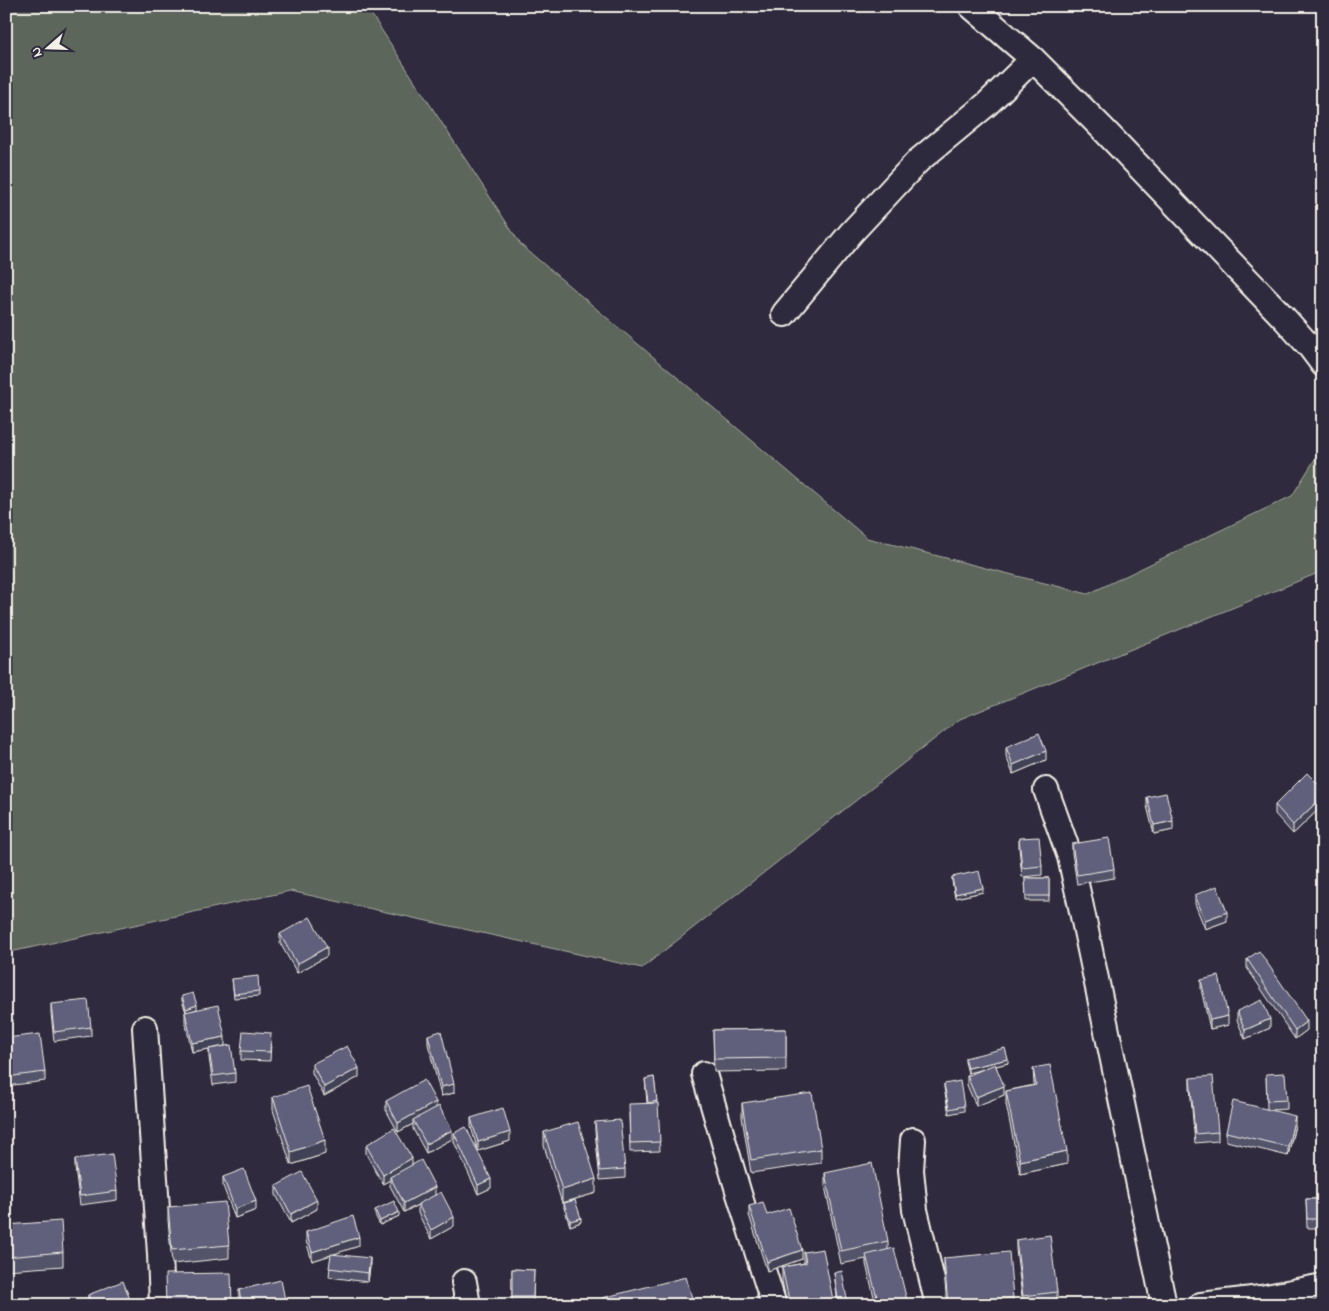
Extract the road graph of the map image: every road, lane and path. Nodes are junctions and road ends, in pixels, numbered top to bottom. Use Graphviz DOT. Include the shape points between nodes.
graph roads {
  1 [pos="971,6"];
  2 [pos="1033,59"];
  3 [pos="784,314"];
  4 [pos="1323,364"];
  5 [pos="1046,790"];
  6 [pos="145,1028"];
  7 [pos="704,1074"];
  8 [pos="913,1140"];
  9 [pos="464,1282"];
  10 [pos="1323,1286"];
  11 [pos="162,1305"];
  12 [pos="468,1305"];
  13 [pos="774,1305"];
  14 [pos="938,1305"];
  15 [pos="1164,1305"];
  16 [pos="1201,1305"];
  1 -- 2 [label="street"];
  2 -- 3 [label="street" via="987,104 918,161 851,233"];
  2 -- 4 [label="street" via="1278,312"];
  5 -- 15 [label="street" via="1070,857"];
  6 -- 11 [label="street"];
  7 -- 13 [label="street"];
  8 -- 14 [label="street" via="911,1170 915,1210"];
  9 -- 12 [label="street"];
  10 -- 16 [label="street"];
}
